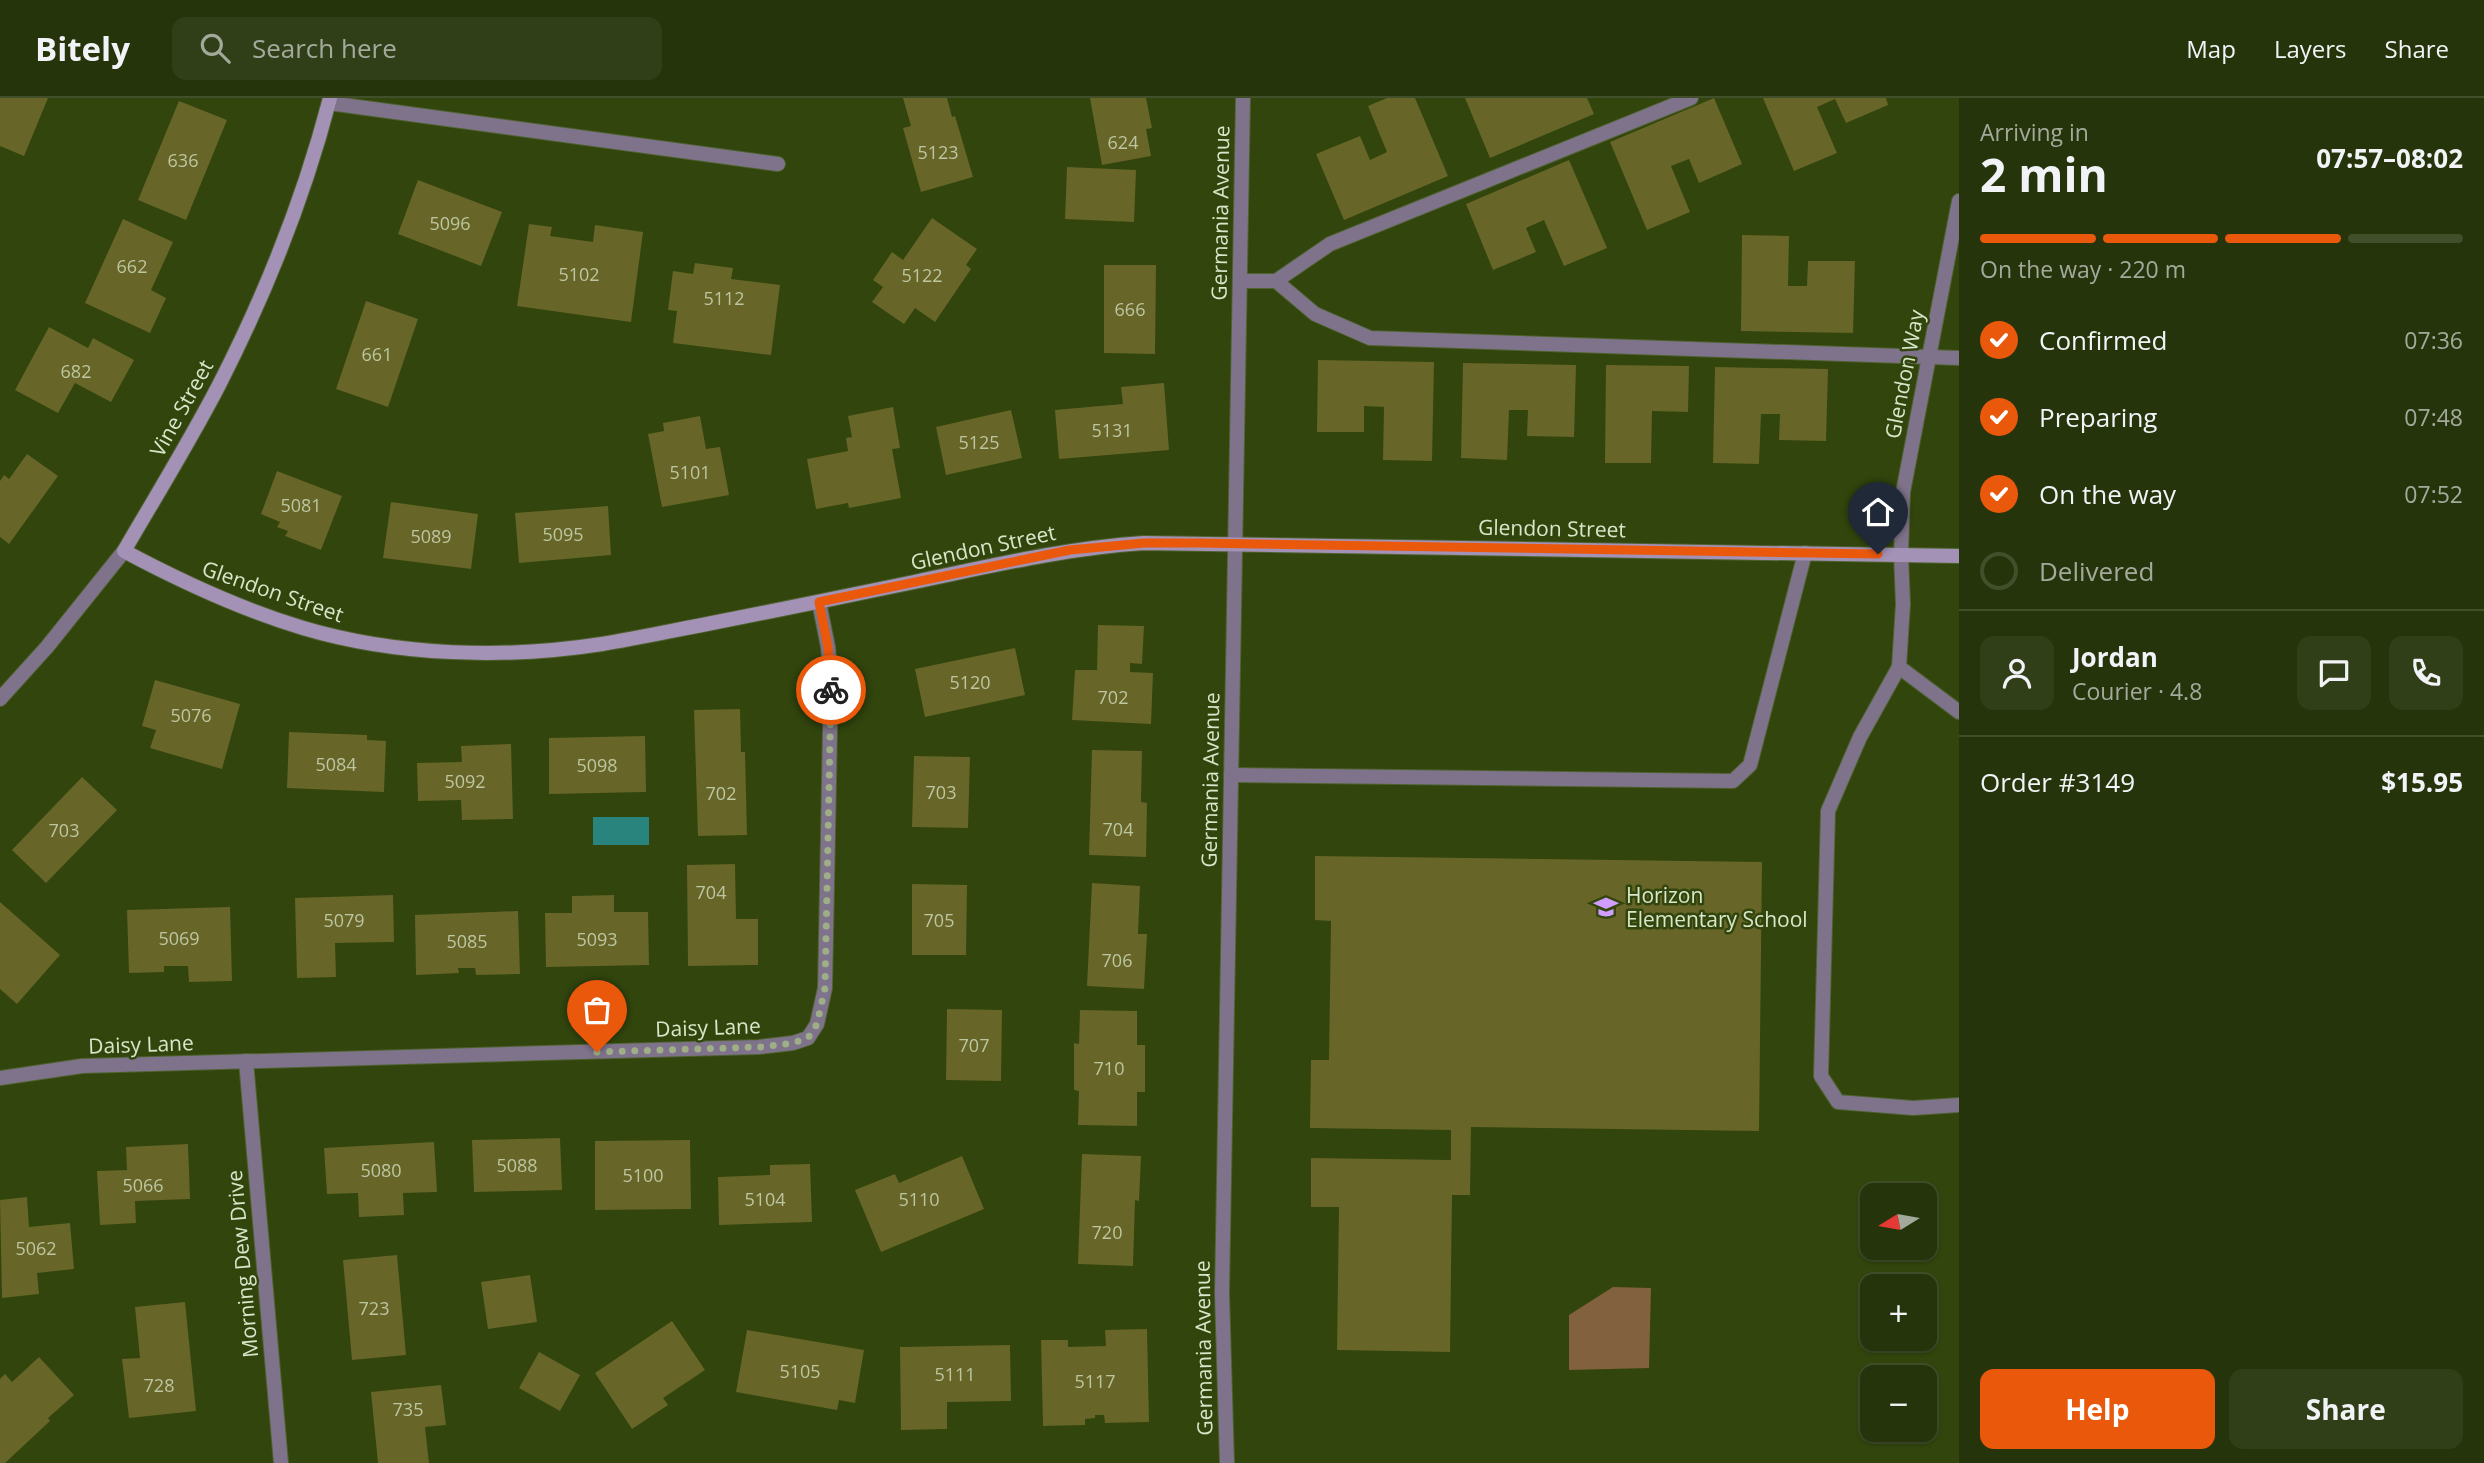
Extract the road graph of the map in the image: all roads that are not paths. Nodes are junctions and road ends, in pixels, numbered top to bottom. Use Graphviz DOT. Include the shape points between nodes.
graph roads {
  1 [pos="1243,98"];
  2 [pos="1691,98"];
  3 [pos="330,100"];
  4 [pos="778,164"];
  5 [pos="1959,201"];
  6 [pos="1240,281"];
  7 [pos="1276,281"];
  8 [pos="1929,355"];
  9 [pos="1959,358"];
  10 [pos="1236,544"];
  11 [pos="124,551"];
  12 [pos="1805,553"];
  13 [pos="1901,555"];
  14 [pos="1959,556"];
  15 [pos="819,602"];
  16 [pos="1899,667"];
  17 [pos="0,699"];
  18 [pos="1959,712"];
  19 [pos="1231,775"];
  20 [pos="246,1061"];
  21 [pos="0,1078"];
  22 [pos="1959,1105"];
  23 [pos="281,1463"];
  24 [pos="1227,1463"];
  1 -- 6 [label="street, Germania Avenue"];
  2 -- 7 [label="street" via="1330,244"];
  3 -- 4 [label="street"];
  3 -- 11 [label="street, Vine Street" via="295,213 247,327 188,442"];
  5 -- 8 [label="street, Glendon Way"];
  6 -- 7 [label="street"];
  6 -- 10 [label="street, Germania Avenue"];
  7 -- 8 [label="street" via="1315,314 1370,338"];
  8 -- 9 [label="street"];
  8 -- 13 [label="street, Glendon Way" via="1903,492"];
  10 -- 12 [label="street, Glendon Street"];
  10 -- 15 [label="street, Glendon Street" via="1144,543 1070,550"];
  10 -- 19 [label="street, Germania Avenue"];
  11 -- 15 [label="street, Glendon Street" via="221,599 304,629 432,650 516,652 603,644"];
  11 -- 17 [label="street, Vine Street"];
  12 -- 13 [label="street, Glendon Street"];
  12 -- 19 [label="street" via="1750,765 1733,781"];
  13 -- 14 [label="street, Glendon Street"];
  13 -- 16 [label="street, Glendon Way"];
  15 -- 20 [label="street, Daisy Lane" via="831,678 825,988 817,1024 808,1038 760,1047"];
  16 -- 18 [label="street"];
  16 -- 22 [label="street" via="1860,737 1828,811 1821,1076 1838,1102 1913,1108"];
  19 -- 24 [label="street, Germania Avenue" via="1222,1293"];
  20 -- 21 [label="street, Daisy Lane" via="82,1066"];
  20 -- 23 [label="street, Morning Dew Drive"];
}
